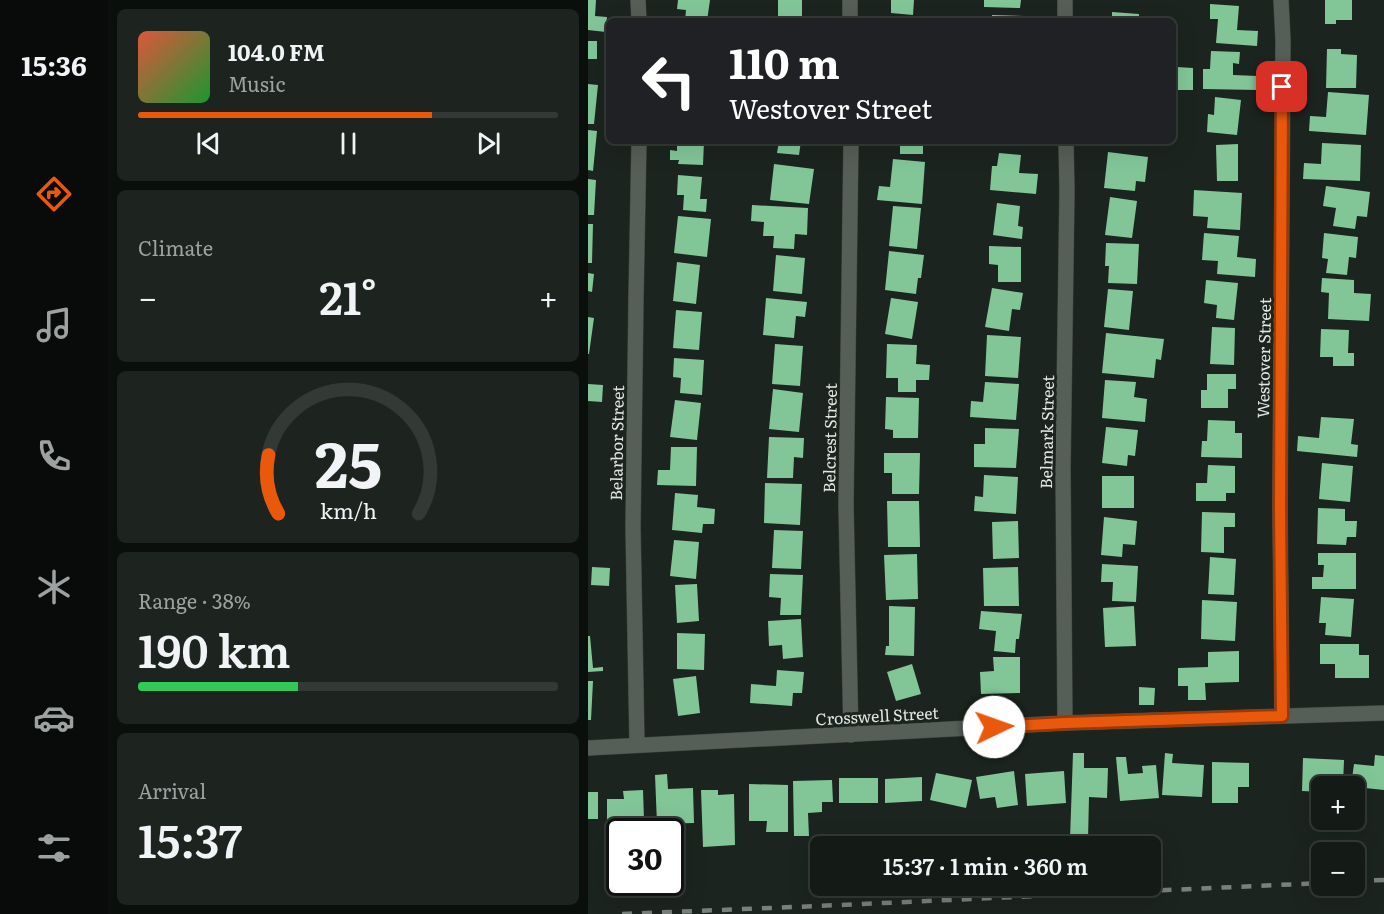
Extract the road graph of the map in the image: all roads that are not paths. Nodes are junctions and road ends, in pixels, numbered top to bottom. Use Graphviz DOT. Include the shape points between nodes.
graph roads {
  1 [pos="638,0"];
  2 [pos="850,0"];
  3 [pos="1065,0"];
  4 [pos="1281,0"];
  5 [pos="639,18"];
  6 [pos="850,18"];
  7 [pos="1065,18"];
  8 [pos="639,144"];
  9 [pos="851,144"];
  10 [pos="1066,144"];
  11 [pos="1384,712"];
  12 [pos="1282,716"];
  13 [pos="1065,723"];
  14 [pos="851,735"];
  15 [pos="637,745"];
  16 [pos="588,748"];
  1 -- 5 [label="street"];
  2 -- 6 [label="street"];
  3 -- 7 [label="street"];
  4 -- 12 [label="street, Westover Street"];
  8 -- 15 [label="street, Belarbor Street" via="633,527"];
  9 -- 14 [label="street, Belcrest Street" via="846,505"];
  10 -- 13 [label="street, Belmark Street"];
  11 -- 12 [label="street, Crosswell Street"];
  12 -- 13 [label="street, Crosswell Street"];
  13 -- 14 [label="street, Crosswell Street"];
  14 -- 15 [label="street, Crosswell Street"];
  15 -- 16 [label="street, Crosswell Street"];
}
